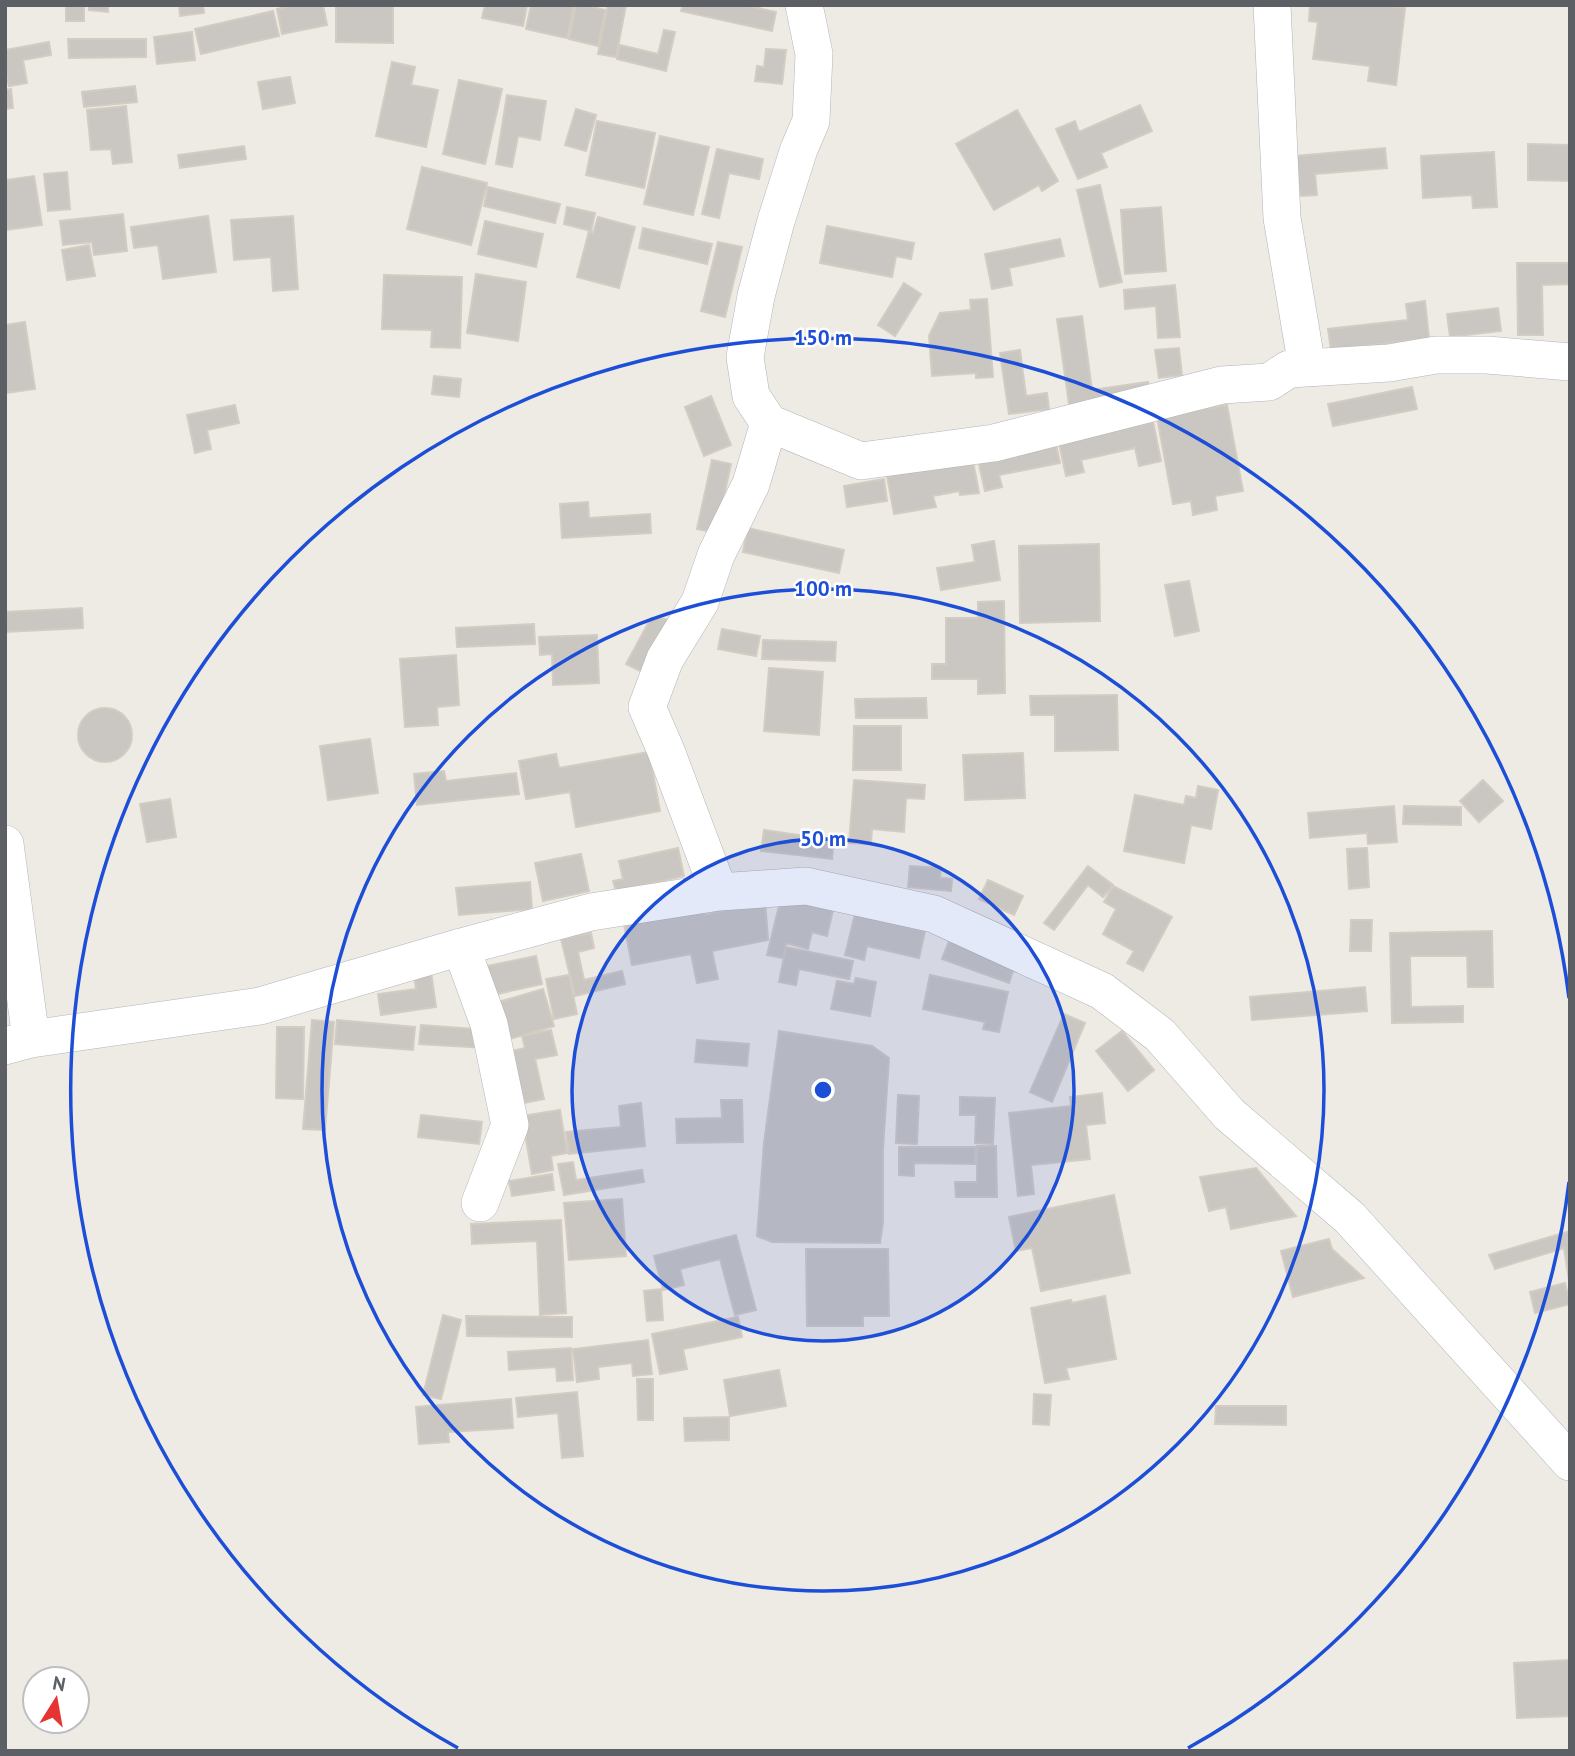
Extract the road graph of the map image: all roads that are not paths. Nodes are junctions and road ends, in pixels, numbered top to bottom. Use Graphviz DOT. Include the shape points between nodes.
graph roads {
  1 [pos="804,5"];
  2 [pos="1272,5"];
  3 [pos="1570,362"];
  4 [pos="1307,368"];
  5 [pos="769,423"];
  6 [pos="5,844"];
  7 [pos="719,892"];
  8 [pos="461,947"];
  9 [pos="18,1043"];
  10 [pos="480,1203"];
  11 [pos="1570,1462"];
  1 -- 5 [label="street" via="814,54 811,121 776,221 745,357 751,396"];
  2 -- 4 [label="street" via="1282,218"];
  3 -- 4 [label="street" via="1436,355"];
  4 -- 5 [label="street" via="1289,369 1269,382 1222,386 994,443 861,461"];
  5 -- 7 [label="street" via="751,484 716,555 701,602 665,659 647,707"];
  6 -- 9 [label="street"];
  7 -- 8 [label="street" via="591,912"];
  7 -- 11 [label="street" via="806,886 934,914 1102,991 1160,1035 1229,1114 1350,1218"];
  8 -- 9 [label="street" via="260,1006"];
  8 -- 10 [label="street" via="489,1024 510,1125"];
}
